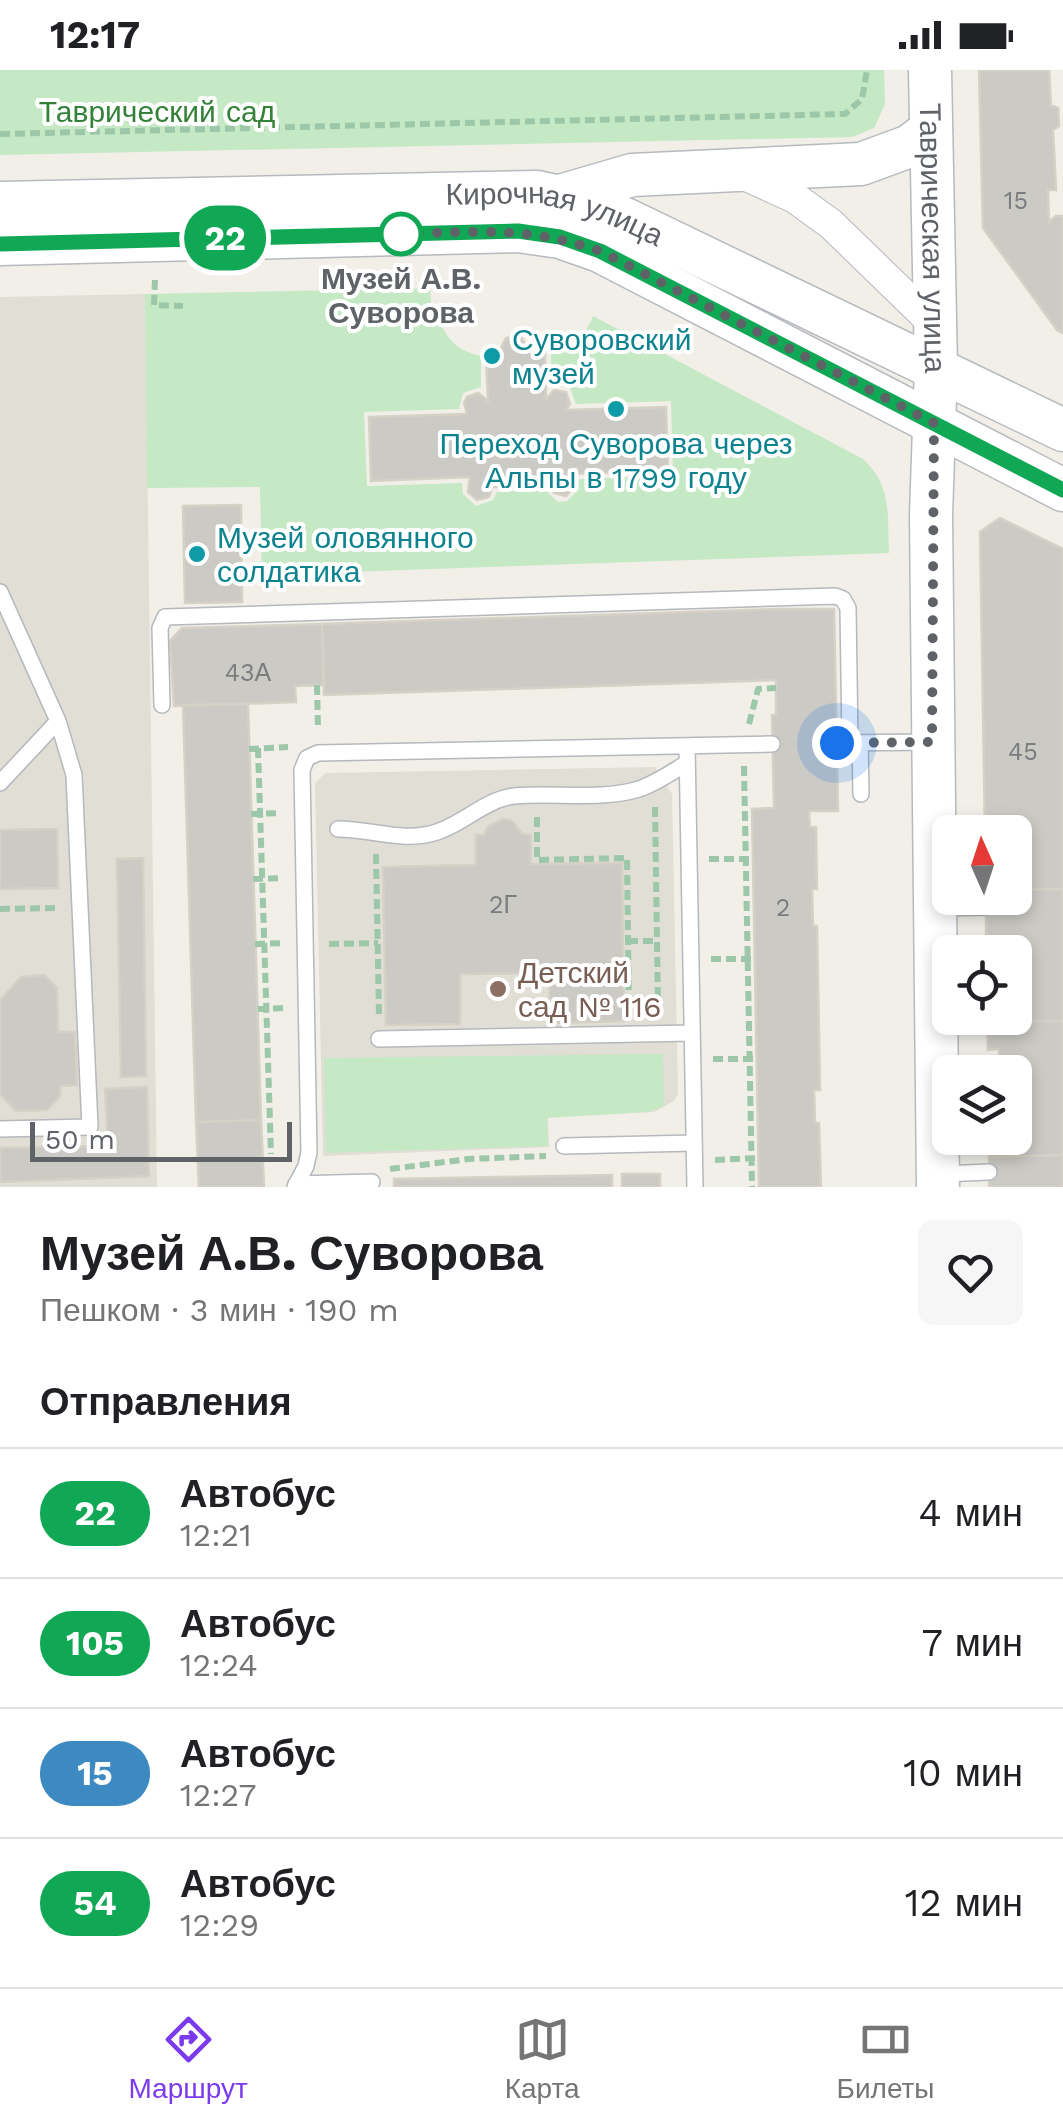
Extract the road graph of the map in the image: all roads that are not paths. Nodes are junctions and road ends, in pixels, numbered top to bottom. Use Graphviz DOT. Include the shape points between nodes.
graph roads {
  1 [pos="930,70"];
  2 [pos="931,130"];
  3 [pos="735,171"];
  4 [pos="560,196"];
  5 [pos="0,203"];
  6 [pos="0,244"];
  7 [pos="936,325"];
  8 [pos="936,369"];
  9 [pos="934,423"];
  10 [pos="1063,430"];
  11 [pos="1063,490"];
  12 [pos="0,592"];
  13 [pos="162,705"];
  14 [pos="58,721"];
  15 [pos="932,742"];
  16 [pos="849,743"];
  17 [pos="772,744"];
  18 [pos="687,755"];
  19 [pos="0,783"];
  20 [pos="861,794"];
  21 [pos="933,815"];
  22 [pos="338,829"];
  23 [pos="934,915"];
  24 [pos="692,1033"];
  25 [pos="379,1038"];
  26 [pos="942,1055"];
  27 [pos="0,1129"];
  28 [pos="564,1146"];
  29 [pos="694,1152"];
  30 [pos="939,1155"];
  31 [pos="989,1172"];
  32 [pos="938,1180"];
  33 [pos="372,1182"];
  34 [pos="296,1186"];
  35 [pos="695,1187"];
  1 -- 2 [label="main road, Таврическая улица"];
  2 -- 3 [label="main road" via="910,146 861,164"];
  2 -- 7 [label="main road, Таврическая улица"];
  3 -- 4 [label="main road" via="632,175"];
  3 -- 7 [label="street" via="795,198 830,224"];
  4 -- 5 [label="main road, Кирочная улица"];
  4 -- 8 [label="main road, Кирочная улица" via="627,220"];
  6 -- 9 [label="main road, Кирочная улица" via="518,231 560,237 600,251"];
  7 -- 8 [label="main road, Таврическая улица"];
  8 -- 9 [label="main road, Таврическая улица"];
  8 -- 10 [label="main road, Кирочная улица"];
  9 -- 11 [label="main road, Кирочная улица"];
  9 -- 15 [label="main road, Таврическая улица"];
  12 -- 14 [label="lane"];
  13 -- 16 [label="lane" via="164,610 835,596 848,608"];
  14 -- 19 [label="lane"];
  14 -- 27 [label="lane" via="74,775 90,1127"];
  15 -- 16 [label="lane"];
  15 -- 21 [label="main road, Таврическая улица"];
  16 -- 20 [label="lane"];
  17 -- 18 [label="lane"];
  18 -- 22 [label="lane" via="639,788 512,796 418,836"];
  18 -- 24 [label="lane"];
  18 -- 34 [label="lane" via="313,756 302,770 309,1152"];
  23 -- 26 [label="main road, Таврическая улица"];
  24 -- 25 [label="lane"];
  24 -- 29 [label="lane"];
  28 -- 29 [label="lane"];
  29 -- 35 [label="lane"];
  30 -- 32 [label="main road, Таврическая улица"];
  31 -- 32 [label="lane"];
  33 -- 34 [label="lane"];
}
